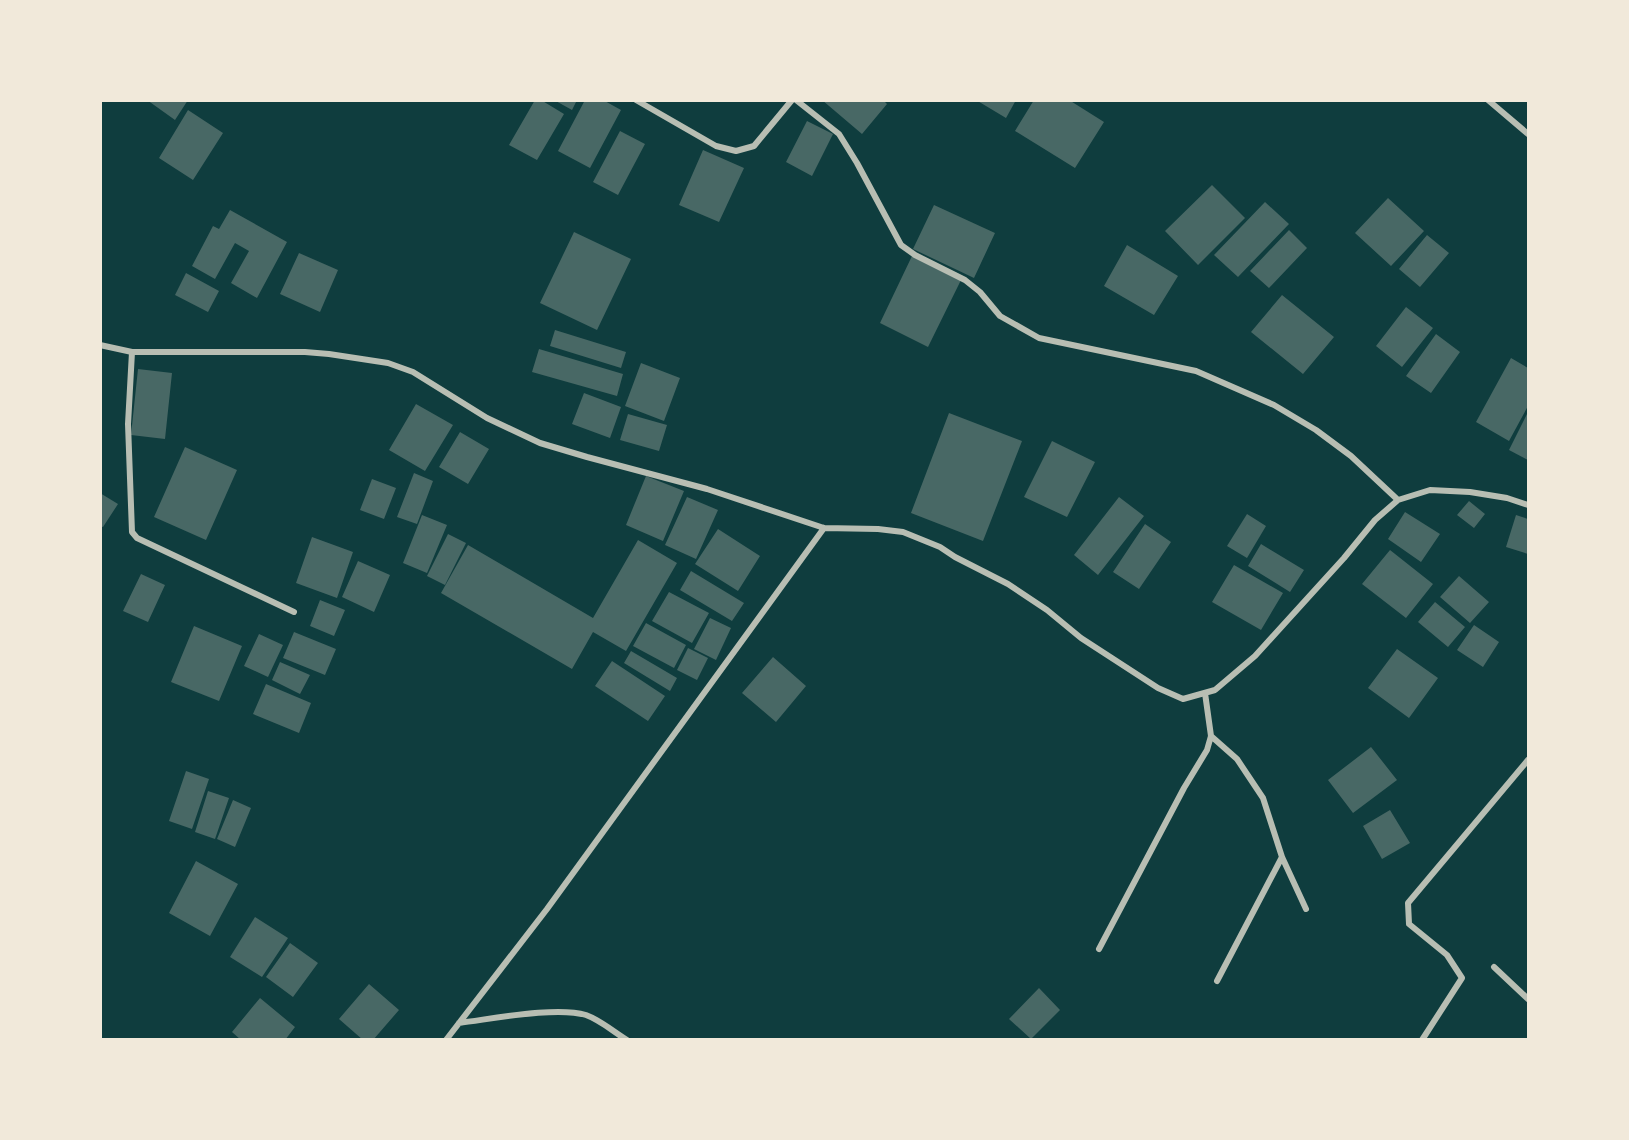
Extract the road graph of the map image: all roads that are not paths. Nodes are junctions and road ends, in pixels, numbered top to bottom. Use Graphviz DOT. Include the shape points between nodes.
graph roads {
  1 [pos="636,100"];
  2 [pos="794,100"];
  3 [pos="1488,100"];
  4 [pos="1528,134"];
  5 [pos="100,345"];
  6 [pos="132,352"];
  7 [pos="1398,500"];
  8 [pos="1528,505"];
  9 [pos="824,528"];
  10 [pos="294,612"];
  11 [pos="1205,693"];
  12 [pos="1211,736"];
  13 [pos="1528,760"];
  14 [pos="1282,857"];
  15 [pos="1305,909"];
  16 [pos="1099,950"];
  17 [pos="1494,967"];
  18 [pos="1217,981"];
  19 [pos="1528,999"];
  20 [pos="459,1023"];
  21 [pos="446,1040"];
  22 [pos="627,1040"];
  23 [pos="1422,1040"];
  1 -- 2 [label="street" via="716,146 735,152 754,146"];
  2 -- 7 [label="street" via="838,134 901,245 965,280 1000,316 1039,338 1196,371 1274,405 1351,456"];
  3 -- 4 [label="street"];
  5 -- 6 [label="street"];
  6 -- 9 [label="street" via="305,352 388,363 413,372 487,418 540,443 707,489"];
  6 -- 10 [label="street" via="128,424 132,532 137,538"];
  7 -- 8 [label="street" via="1430,490 1460,491"];
  7 -- 11 [label="street" via="1375,520 1255,656 1215,690"];
  9 -- 11 [label="street" via="878,529 923,539 1008,584 1158,688 1183,699"];
  9 -- 20 [label="street" via="547,909"];
  11 -- 12 [label="street"];
  12 -- 14 [label="street" via="1236,759 1263,798"];
  12 -- 16 [label="street"];
  13 -- 23 [label="street" via="1408,903 1409,924 1447,955 1462,978"];
  14 -- 15 [label="street"];
  14 -- 18 [label="street"];
  17 -- 19 [label="street"];
  20 -- 21 [label="street"];
  20 -- 22 [label="street" via="568,1012 589,1016"];
}
